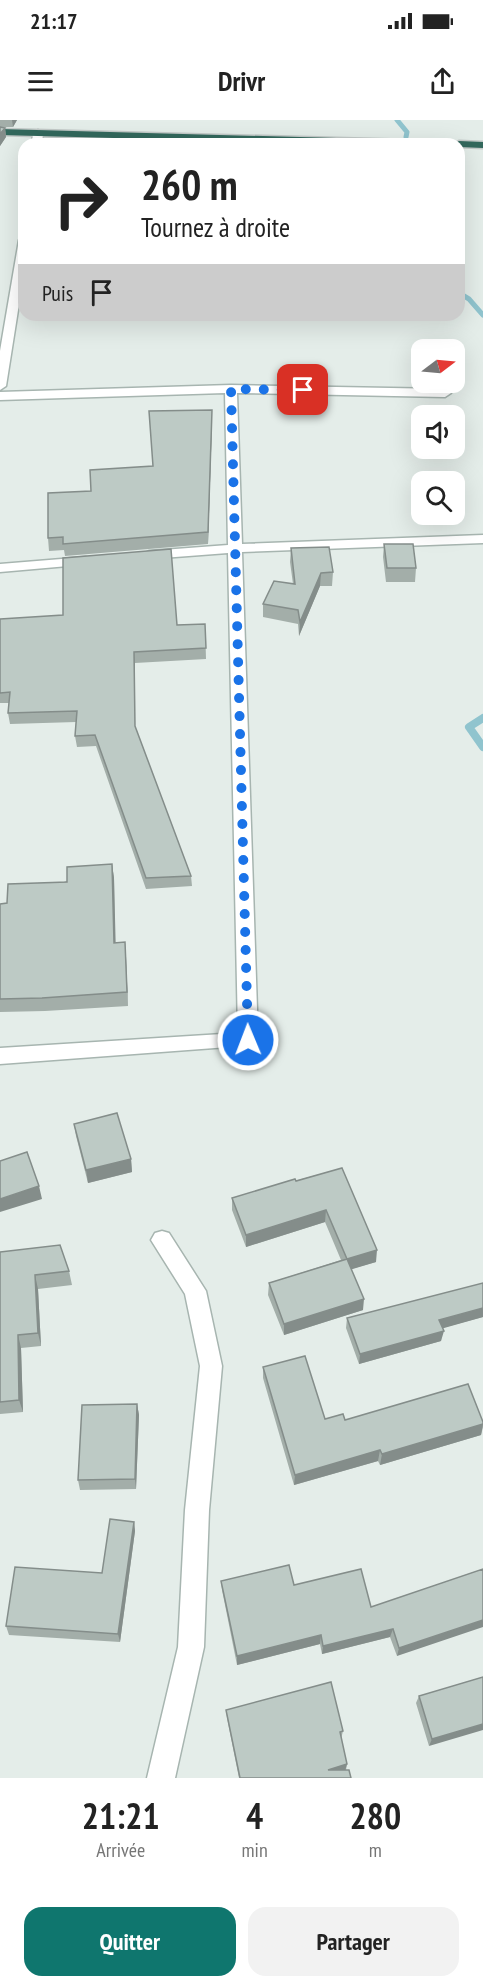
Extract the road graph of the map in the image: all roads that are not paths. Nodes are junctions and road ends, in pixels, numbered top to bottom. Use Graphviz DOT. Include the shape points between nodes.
graph roads {
  1 [pos="0,132"];
  2 [pos="38,133"];
  3 [pos="38,138"];
  4 [pos="223,138"];
  5 [pos="465,144"];
  6 [pos="483,145"];
  7 [pos="18,276"];
  8 [pos="0,386"];
  9 [pos="231,389"];
  10 [pos="411,392"];
  11 [pos="0,396"];
  12 [pos="483,539"];
  13 [pos="236,548"];
  14 [pos="130,557"];
  15 [pos="94,560"];
  16 [pos="0,568"];
  17 [pos="0,1056"];
  18 [pos="162,1240"];
  19 [pos="161,1778"];
  1 -- 2 [label="highway"];
  2 -- 3 [label="street"];
  2 -- 4 [label="highway"];
  5 -- 6 [label="highway"];
  7 -- 8 [label="street"];
  9 -- 10 [label="street"];
  9 -- 11 [label="street"];
  9 -- 13 [label="street"];
  12 -- 13 [label="street"];
  13 -- 14 [label="street"];
  13 -- 17 [label="street" via="248,1040"];
  15 -- 16 [label="street"];
  18 -- 19 [label="street" via="195,1292 211,1366 197,1510 191,1647"];
}
